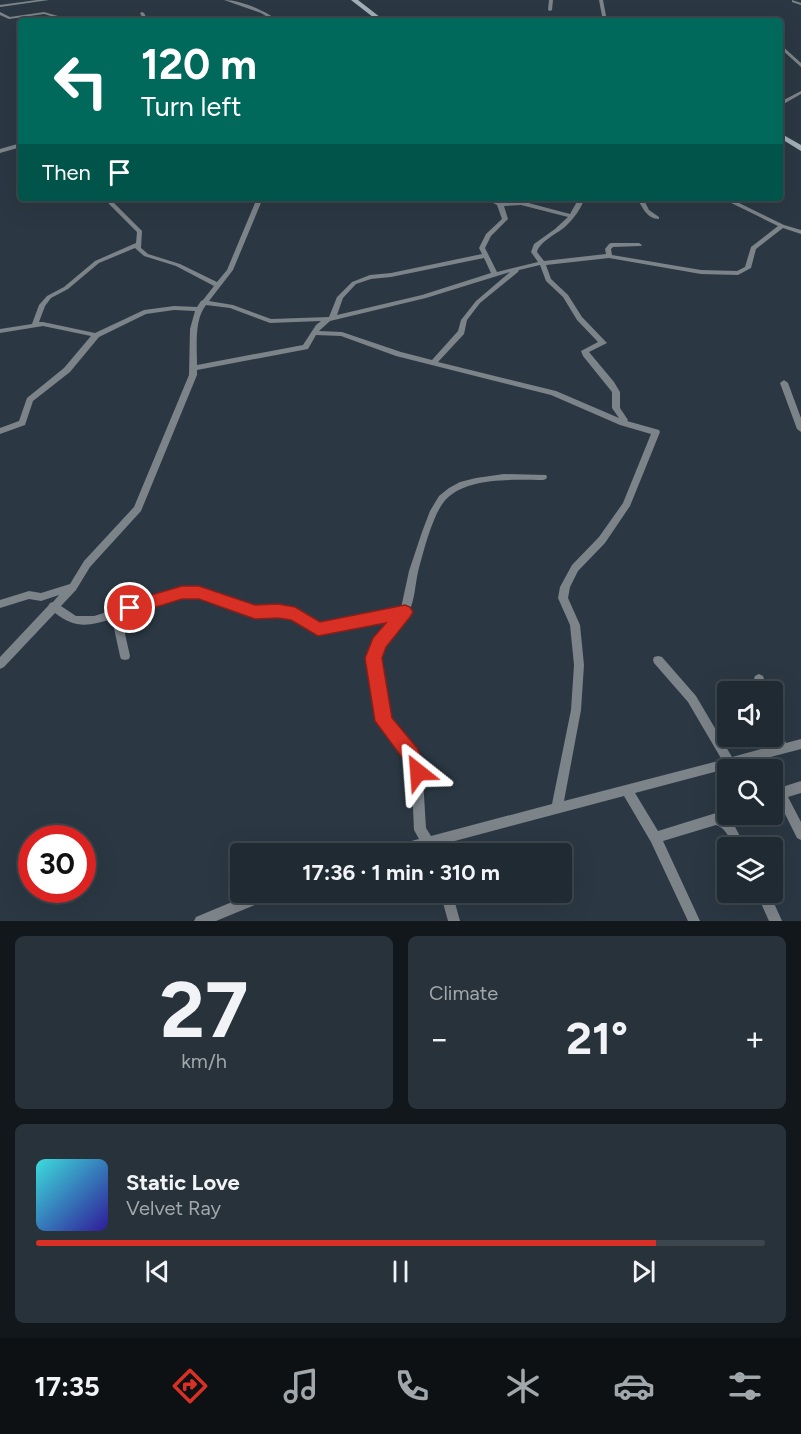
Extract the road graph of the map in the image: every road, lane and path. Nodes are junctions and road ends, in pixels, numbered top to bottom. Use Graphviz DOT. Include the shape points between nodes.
graph roads {
  1 [pos="47,0"];
  2 [pos="226,0"];
  3 [pos="354,0"];
  4 [pos="551,0"];
  5 [pos="602,0"];
  6 [pos="793,1"];
  7 [pos="801,4"];
  8 [pos="0,6"];
  9 [pos="550,10"];
  10 [pos="0,13"];
  11 [pos="142,14"];
  12 [pos="63,18"];
  13 [pos="144,18"];
  14 [pos="272,18"];
  15 [pos="378,18"];
  16 [pos="605,18"];
  17 [pos="783,48"];
  18 [pos="801,66"];
  19 [pos="801,92"];
  20 [pos="792,99"];
  21 [pos="783,103"];
  22 [pos="801,105"];
  23 [pos="783,137"];
  24 [pos="18,146"];
  25 [pos="801,149"];
  26 [pos="3,151"];
  27 [pos="0,156"];
  28 [pos="111,201"];
  29 [pos="259,201"];
  30 [pos="494,201"];
  31 [pos="580,201"];
  32 [pos="642,201"];
  33 [pos="730,201"];
  34 [pos="500,204"];
  35 [pos="573,216"];
  36 [pos="657,218"];
  37 [pos="782,226"];
  38 [pos="801,232"];
  39 [pos="138,244"];
  40 [pos="639,245"];
  41 [pos="484,256"];
  42 [pos="609,256"];
  43 [pos="542,263"];
  44 [pos="527,266"];
  45 [pos="495,274"];
  46 [pos="216,284"];
  47 [pos="201,305"];
  48 [pos="330,319"];
  49 [pos="35,324"];
  50 [pos="0,330"];
  51 [pos="315,333"];
  52 [pos="96,335"];
  53 [pos="433,363"];
  54 [pos="195,368"];
  55 [pos="784,383"];
  56 [pos="623,423"];
  57 [pos="801,429"];
  58 [pos="0,431"];
  59 [pos="543,477"];
  60 [pos="73,587"];
  61 [pos="0,604"];
  62 [pos="54,606"];
  63 [pos="405,612"];
  64 [pos="115,613"];
  65 [pos="125,656"];
  66 [pos="658,660"];
  67 [pos="0,664"];
  68 [pos="801,744"];
  69 [pos="783,748"];
  70 [pos="728,759"];
  71 [pos="744,759"];
  72 [pos="717,766"];
  73 [pos="801,787"];
  74 [pos="627,790"];
  75 [pos="557,808"];
  76 [pos="801,834"];
  77 [pos="734,837"];
  78 [pos="655,838"];
  79 [pos="427,843"];
  80 [pos="446,843"];
  81 [pos="245,903"];
  82 [pos="449,903"];
  83 [pos="767,903"];
  84 [pos="200,921"];
  85 [pos="454,921"];
  86 [pos="694,921"];
  87 [pos="776,921"];
  1 -- 8 [label="street"];
  2 -- 14 [label="street"];
  3 -- 15 [label="main road"];
  4 -- 9 [label="street"];
  5 -- 16 [label="street"];
  6 -- 7 [label="street"];
  10 -- 12 [label="street" via="9,18 44,13"];
  11 -- 13 [label="street"];
  17 -- 18 [label="street"];
  19 -- 20 [label="street"];
  20 -- 21 [label="street"];
  20 -- 22 [label="street"];
  23 -- 25 [label="main road"];
  24 -- 26 [label="street"];
  26 -- 27 [label="street"];
  28 -- 39 [label="street" via="140,232"];
  29 -- 46 [label="street" via="234,261"];
  30 -- 34 [label="street"];
  31 -- 35 [label="street"];
  32 -- 36 [label="street"];
  33 -- 37 [label="street"];
  34 -- 35 [label="street" via="521,203"];
  34 -- 41 [label="street" via="505,219 483,242"];
  35 -- 43 [label="street" via="535,247"];
  37 -- 38 [label="street"];
  37 -- 42 [label="street" via="753,248 748,268 738,273 691,271"];
  39 -- 46 [label="street" via="146,255 178,265"];
  39 -- 49 [label="street" via="97,262 49,297"];
  40 -- 42 [label="street" via="611,245"];
  41 -- 45 [label="street"];
  41 -- 48 [label="street" via="362,280 344,292"];
  42 -- 43 [label="street"];
  43 -- 44 [label="street"];
  43 -- 56 [label="street" via="548,280 603,342 585,351 616,392 616,408"];
  44 -- 45 [label="street"];
  44 -- 53 [label="street" via="478,302 464,320 461,332"];
  45 -- 48 [label="street" via="424,297"];
  46 -- 47 [label="street"];
  47 -- 48 [label="street" via="231,306 270,321"];
  47 -- 52 [label="street" via="144,312"];
  47 -- 54 [label="street" via="195,329"];
  48 -- 51 [label="street"];
  49 -- 50 [label="street"];
  49 -- 52 [label="street"];
  51 -- 53 [label="street" via="342,334"];
  51 -- 54 [label="street" via="303,348"];
  52 -- 58 [label="street" via="67,370 33,397 22,423"];
  53 -- 56 [label="street" via="553,393"];
  54 -- 60 [label="street" via="138,509 87,564"];
  55 -- 57 [label="street"];
  56 -- 75 [label="street" via="657,434 627,504 606,535 575,568 562,598 575,625 579,665 576,710"];
  59 -- 63 [label="street" via="474,482 441,498 415,570"];
  60 -- 61 [label="street"];
  60 -- 62 [label="street"];
  62 -- 64 [label="street" via="76,622"];
  62 -- 67 [label="street"];
  63 -- 64 [label="street" via="318,629 295,614 255,612 199,592 186,592"];
  63 -- 79 [label="street" via="379,643 373,658 384,721 416,763 420,830"];
  64 -- 65 [label="street"];
  66 -- 70 [label="street" via="692,699"];
  68 -- 69 [label="street"];
  69 -- 71 [label="street"];
  72 -- 74 [label="street"];
  73 -- 76 [label="street" via="782,796"];
  74 -- 75 [label="street"];
  74 -- 78 [label="street"];
  75 -- 80 [label="street"];
  77 -- 78 [label="street" via="723,819 716,819"];
  78 -- 86 [label="street"];
  81 -- 84 [label="street"];
  82 -- 85 [label="street"];
  83 -- 87 [label="street"];
}
